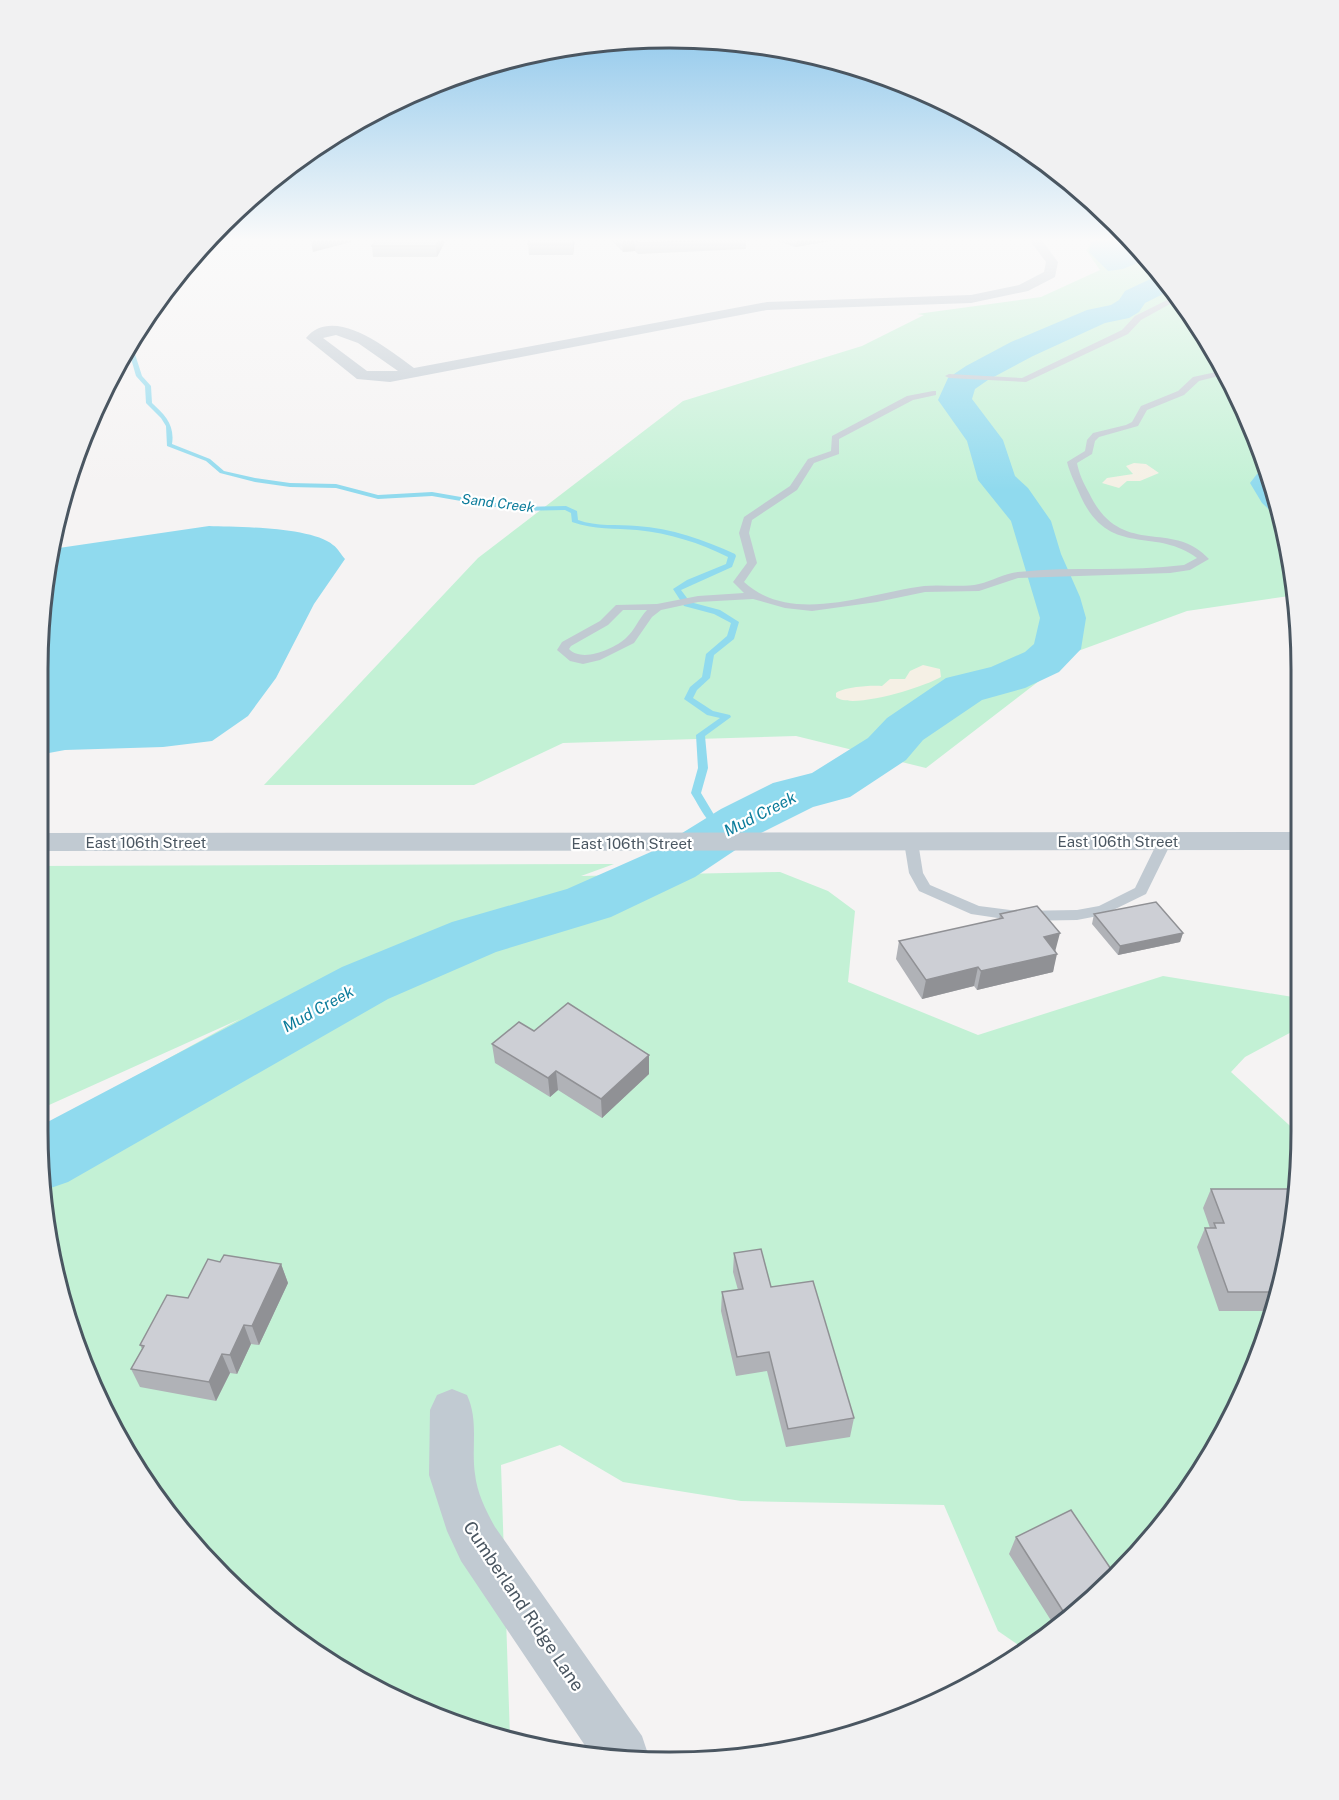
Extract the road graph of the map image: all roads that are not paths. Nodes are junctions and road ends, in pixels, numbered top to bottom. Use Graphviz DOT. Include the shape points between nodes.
graph roads {
  1 [pos="682,322"];
  2 [pos="1134,322"];
  3 [pos="411,373"];
  4 [pos="1216,374"];
  5 [pos="949,376"];
  6 [pos="933,393"];
  7 [pos="738,582"];
  8 [pos="713,596"];
  9 [pos="753,596"];
  10 [pos="657,607"];
  11 [pos="1165,841"];
  12 [pos="1291,841"];
  13 [pos="911,842"];
  14 [pos="48,843"];
  15 [pos="452,1410"];
  16 [pos="620,1750"];
  1 -- 3 [label="street"];
  2 -- 5 [label="lane" via="1125,332 1032,378"];
  3 -- 3 [label="street" via="350,332 334,330 313,338 363,376"];
  4 -- 9 [label="lane" via="1196,379 1181,393 1144,408 1135,424 1096,435 1089,452 1072,462 1088,506 1101,520 1131,537 1191,548 1204,559 1186,568 1017,575 980,588 926,588 812,608"];
  6 -- 7 [label="lane" via="910,398 835,438 836,452 811,461 794,488 747,519 744,533 752,562"];
  7 -- 8 [label="lane"];
  7 -- 9 [label="lane"];
  8 -- 9 [label="lane"];
  8 -- 10 [label="lane"];
  10 -- 10 [label="lane" via="630,641 596,658 570,657 563,650 566,644 604,623 620,607"];
  11 -- 12 [label="street, East 106th Street"];
  11 -- 13 [label="street, East 106th Street"];
  11 -- 13 [label="lane" via="1141,891 1103,910 1077,915 1018,916 976,910 924,888 916,873"];
  13 -- 14 [label="street, East 106th Street"];
  15 -- 16 [label="street, Cumberland Ridge Lane" via="452,1475 463,1515 478,1544"];
}
